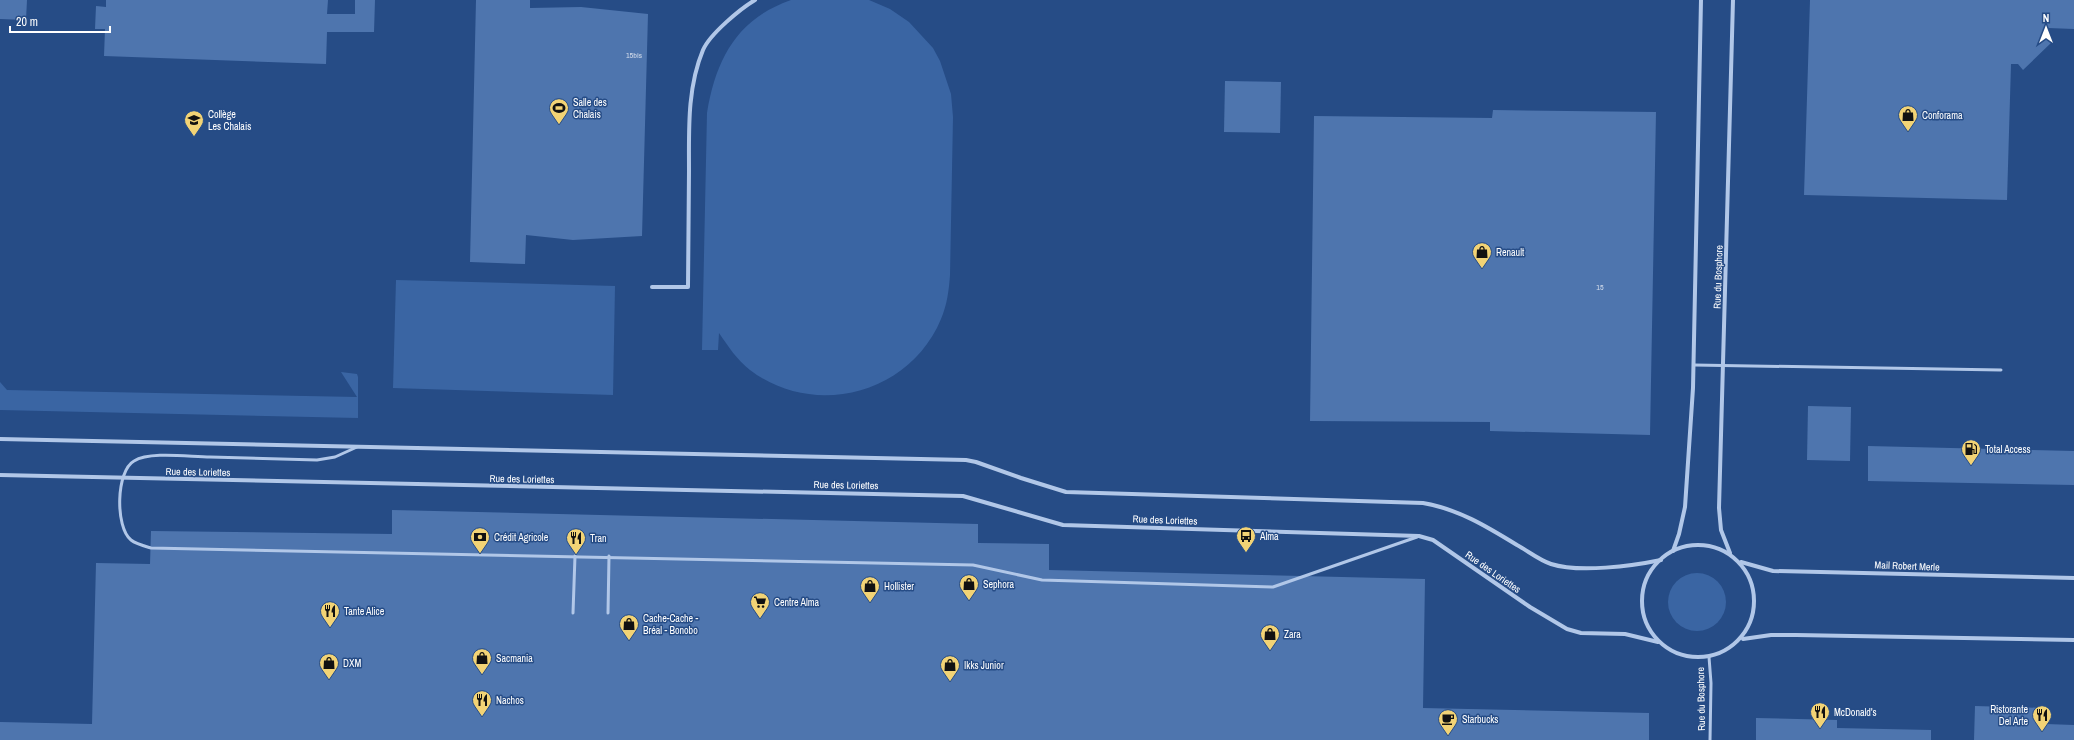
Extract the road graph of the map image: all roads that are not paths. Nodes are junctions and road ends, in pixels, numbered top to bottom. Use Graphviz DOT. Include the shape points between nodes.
graph roads {
  1 [pos="755,0"];
  2 [pos="1701,0"];
  3 [pos="1733,0"];
  4 [pos="652,287"];
  5 [pos="1694,365"];
  6 [pos="1724,365"];
  7 [pos="2001,370"];
  8 [pos="0,439"];
  9 [pos="358,447"];
  10 [pos="0,475"];
  11 [pos="122,478"];
  12 [pos="1419,536"];
  13 [pos="1673,551"];
  14 [pos="1730,553"];
  15 [pos="575,556"];
  16 [pos="609,556"];
  17 [pos="1660,560"];
  18 [pos="1740,562"];
  19 [pos="2074,578"];
  20 [pos="574,613"];
  21 [pos="608,614"];
  22 [pos="1742,639"];
  23 [pos="2074,640"];
  24 [pos="1658,642"];
  25 [pos="1709,657"];
  26 [pos="1710,740"];
  1 -- 4 [label="street" via="737,13 703,49 696,72 690,113 688,287"];
  2 -- 5 [label="street"];
  3 -- 6 [label="street, Rue du Bosphore"];
  5 -- 6 [label="lane"];
  5 -- 13 [label="street" via="1685,507"];
  6 -- 7 [label="lane"];
  6 -- 14 [label="street, Rue du Bosphore" via="1720,508 1721,530"];
  8 -- 9 [label="street"];
  9 -- 11 [label="lane" via="334,457 317,460 145,457 133,461"];
  9 -- 17 [label="street" via="966,460 1066,492 1423,503 1448,508 1472,518 1551,564 1566,567 1632,566"];
  10 -- 11 [label="street, Rue des Loriettes"];
  11 -- 12 [label="street, Rue des Loriettes" via="963,496 1063,525"];
  11 -- 15 [label="lane" via="120,509 125,532 130,540 150,548"];
  12 -- 16 [label="lane" via="1273,587 1042,580 973,565"];
  12 -- 24 [label="street, Rue des Loriettes" via="1433,540 1530,607 1567,629 1582,633 1625,634"];
  13 -- 14 [label="street" via="1688,545 1701,544"];
  13 -- 17 [label="street"];
  14 -- 18 [label="street"];
  15 -- 16 [label="lane"];
  15 -- 20 [label="lane"];
  16 -- 21 [label="lane"];
  17 -- 24 [label="street" via="1648,578 1642,602 1648,628"];
  18 -- 19 [label="street, Mail Robert Merle" via="1773,571"];
  18 -- 22 [label="street" via="1752,584 1753,602 1751,621"];
  22 -- 23 [label="street" via="1796,635"];
  22 -- 25 [label="street" via="1729,651"];
  24 -- 25 [label="street" via="1668,650 1684,656"];
  25 -- 26 [label="lane, Rue du Bosphore"];
}
